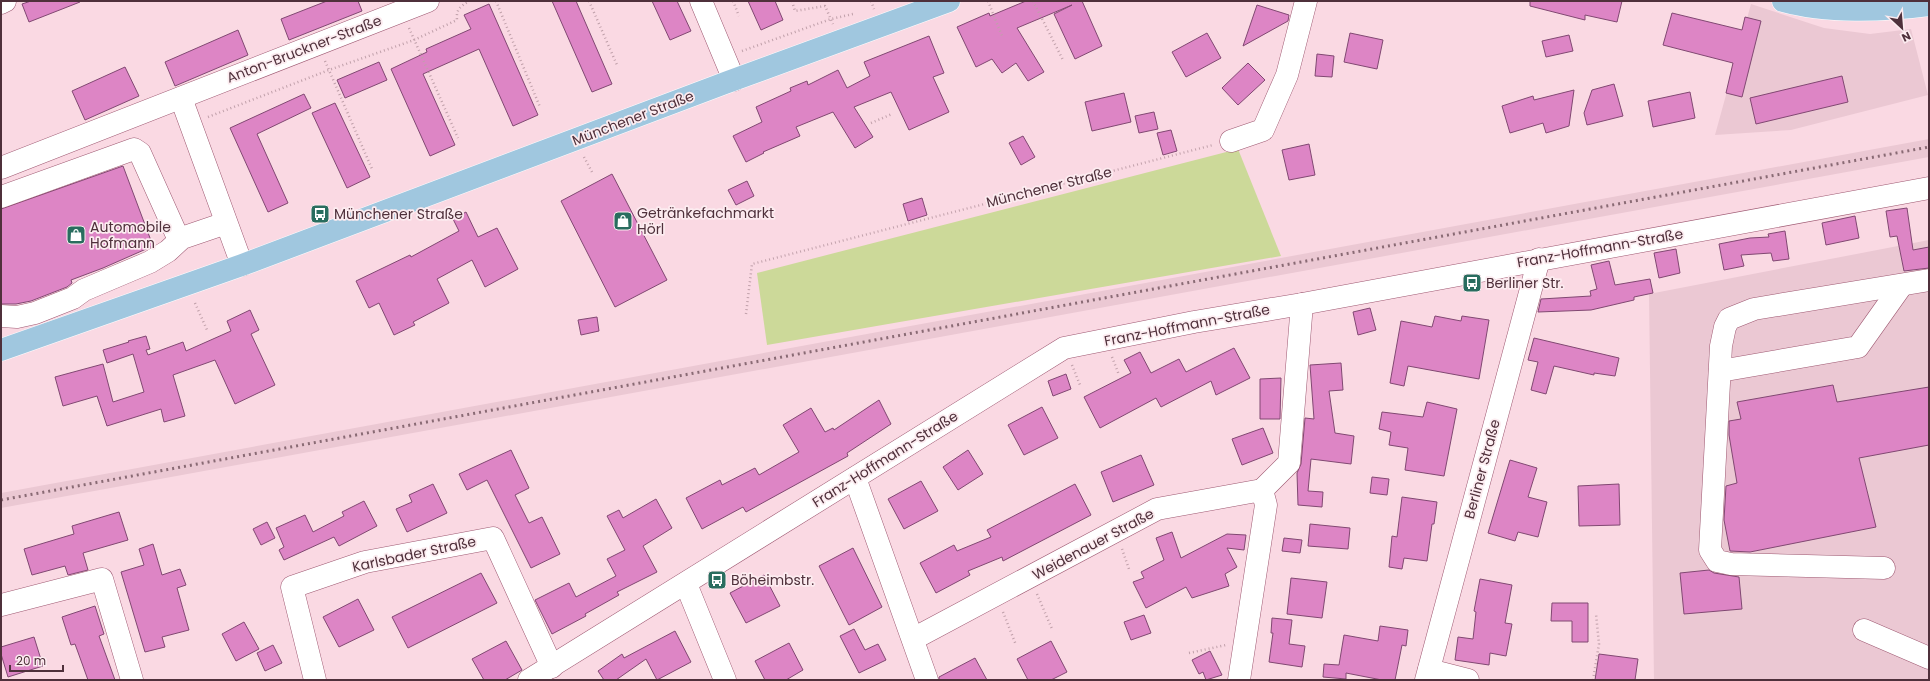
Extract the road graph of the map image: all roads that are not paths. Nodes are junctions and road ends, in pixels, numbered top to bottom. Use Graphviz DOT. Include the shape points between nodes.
graph roads {
  1 [pos="5,1"];
  2 [pos="428,1"];
  3 [pos="701,1"];
  4 [pos="949,1"];
  5 [pos="1306,1"];
  6 [pos="1792,2"];
  7 [pos="1,3"];
  8 [pos="1929,5"];
  9 [pos="392,9"];
  10 [pos="734,80"];
  11 [pos="181,98"];
  12 [pos="88,134"];
  13 [pos="1231,141"];
  14 [pos="99,161"];
  15 [pos="1,168"];
  16 [pos="1929,188"];
  17 [pos="1,197"];
  18 [pos="226,223"];
  19 [pos="179,240"];
  20 [pos="1539,259"];
  21 [pos="242,265"];
  22 [pos="1929,280"];
  23 [pos="1902,285"];
  24 [pos="1302,304"];
  25 [pos="1,316"];
  26 [pos="1,350"];
  27 [pos="1720,371"];
  28 [pos="855,478"];
  29 [pos="1262,490"];
  30 [pos="1884,568"];
  31 [pos="686,584"];
  32 [pos="1,605"];
  33 [pos="1864,630"];
  34 [pos="913,639"];
  35 [pos="1929,658"];
  36 [pos="552,667"];
  37 [pos="1427,675"];
  38 [pos="132,680"];
  39 [pos="315,680"];
  40 [pos="529,680"];
  41 [pos="725,680"];
  42 [pos="927,680"];
  43 [pos="1239,680"];
  44 [pos="1468,680"];
  1 -- 7 [label="street"];
  2 -- 9 [label="street, Anton-Bruckner-Straße"];
  3 -- 10 [label="street"];
  4 -- 10 [label="main road, Münchener Straße"];
  5 -- 13 [label="street" via="1287,75 1263,130"];
  6 -- 8 [label="main road" via="1848,9"];
  9 -- 11 [label="street, Anton-Bruckner-Straße" via="318,44"];
  10 -- 21 [label="main road, Münchener Straße"];
  11 -- 12 [label="street, Anton-Bruckner-Straße"];
  11 -- 18 [label="street"];
  12 -- 14 [label="street"];
  12 -- 15 [label="street, Anton-Bruckner-Straße"];
  14 -- 17 [label="street"];
  14 -- 19 [label="street" via="131,149 138,150"];
  16 -- 20 [label="street, Franz-Hoffmann-Straße"];
  18 -- 19 [label="street"];
  18 -- 21 [label="street"];
  19 -- 25 [label="street" via="150,262 84,290 73,298 35,313 17,317"];
  20 -- 24 [label="street, Franz-Hoffmann-Straße"];
  20 -- 37 [label="street, Berliner Straße"];
  21 -- 26 [label="main road, Münchener Straße"];
  22 -- 23 [label="street"];
  23 -- 27 [label="street" via="1858,347"];
  23 -- 27 [label="street" via="1754,309 1729,319 1725,327"];
  24 -- 28 [label="street, Franz-Hoffmann-Straße" via="1064,348"];
  24 -- 29 [label="street" via="1289,463"];
  27 -- 30 [label="street" via="1710,544 1710,550 1717,561 1731,564"];
  28 -- 31 [label="street, Franz-Hoffmann-Straße"];
  28 -- 34 [label="street"];
  29 -- 34 [label="street, Weidenauer Straße" via="1157,510"];
  29 -- 43 [label="street" via="1266,505"];
  31 -- 36 [label="street, Franz-Hoffmann-Straße"];
  31 -- 41 [label="street"];
  32 -- 38 [label="street" via="102,579"];
  33 -- 35 [label="street"];
  34 -- 42 [label="street"];
  36 -- 39 [label="street, Karlsbader Straße" via="493,538 365,562 292,587"];
  36 -- 40 [label="street, Franz-Hoffmann-Straße"];
  37 -- 44 [label="street"];
}
